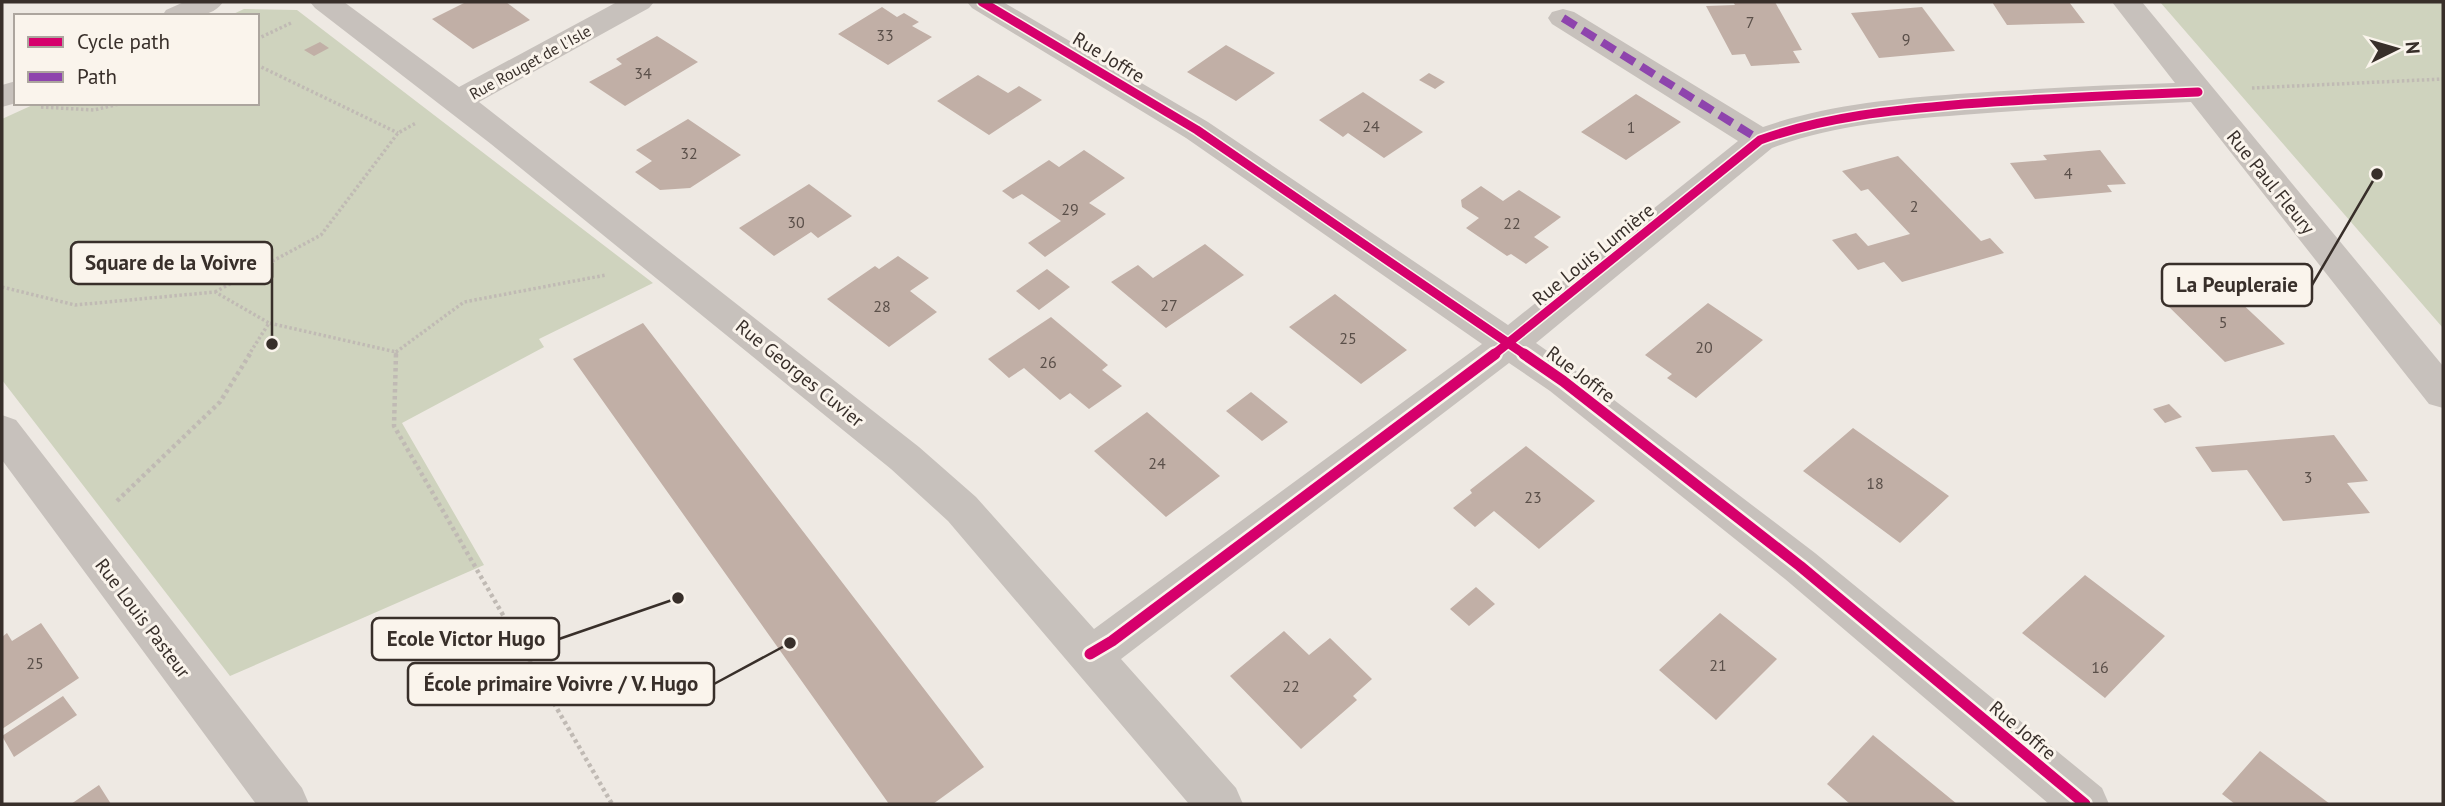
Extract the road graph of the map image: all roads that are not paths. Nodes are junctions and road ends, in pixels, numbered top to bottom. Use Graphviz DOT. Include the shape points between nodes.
graph roads {
  1 [pos="208,2"];
  2 [pos="325,2"];
  3 [pos="639,2"];
  4 [pos="982,2"];
  5 [pos="2127,2"];
  6 [pos="181,14"];
  7 [pos="1563,19"];
  8 [pos="2198,92"];
  9 [pos="457,102"];
  10 [pos="1760,140"];
  11 [pos="1510,343"];
  12 [pos="2443,393"];
  13 [pos="2,431"];
  14 [pos="1090,654"];
  15 [pos="285,804"];
  16 [pos="1219,804"];
  17 [pos="2085,804"];
  1 -- 6 [label="street"];
  2 -- 9 [label="street, Rue Georges Cuvier"];
  3 -- 9 [label="street, Rue Rouget de l'Isle"];
  4 -- 11 [label="street, Rue Joffre" via="1197,130"];
  5 -- 8 [label="street, Rue Paul Fleury"];
  7 -- 10 [label="street"];
  8 -- 10 [label="street, Rue Louis Lumière" via="2034,98 1869,112 1799,125"];
  8 -- 12 [label="street, Rue Paul Fleury"];
  9 -- 14 [label="street, Rue Georges Cuvier" via="905,458 962,509"];
  10 -- 11 [label="street, Rue Louis Lumière"];
  11 -- 14 [label="street, Rue Louis Lumière"];
  11 -- 17 [label="street, Rue Joffre" via="1800,566"];
  13 -- 15 [label="street, Rue Louis Pasteur"];
  14 -- 16 [label="street, Rue Georges Cuvier"];
}
